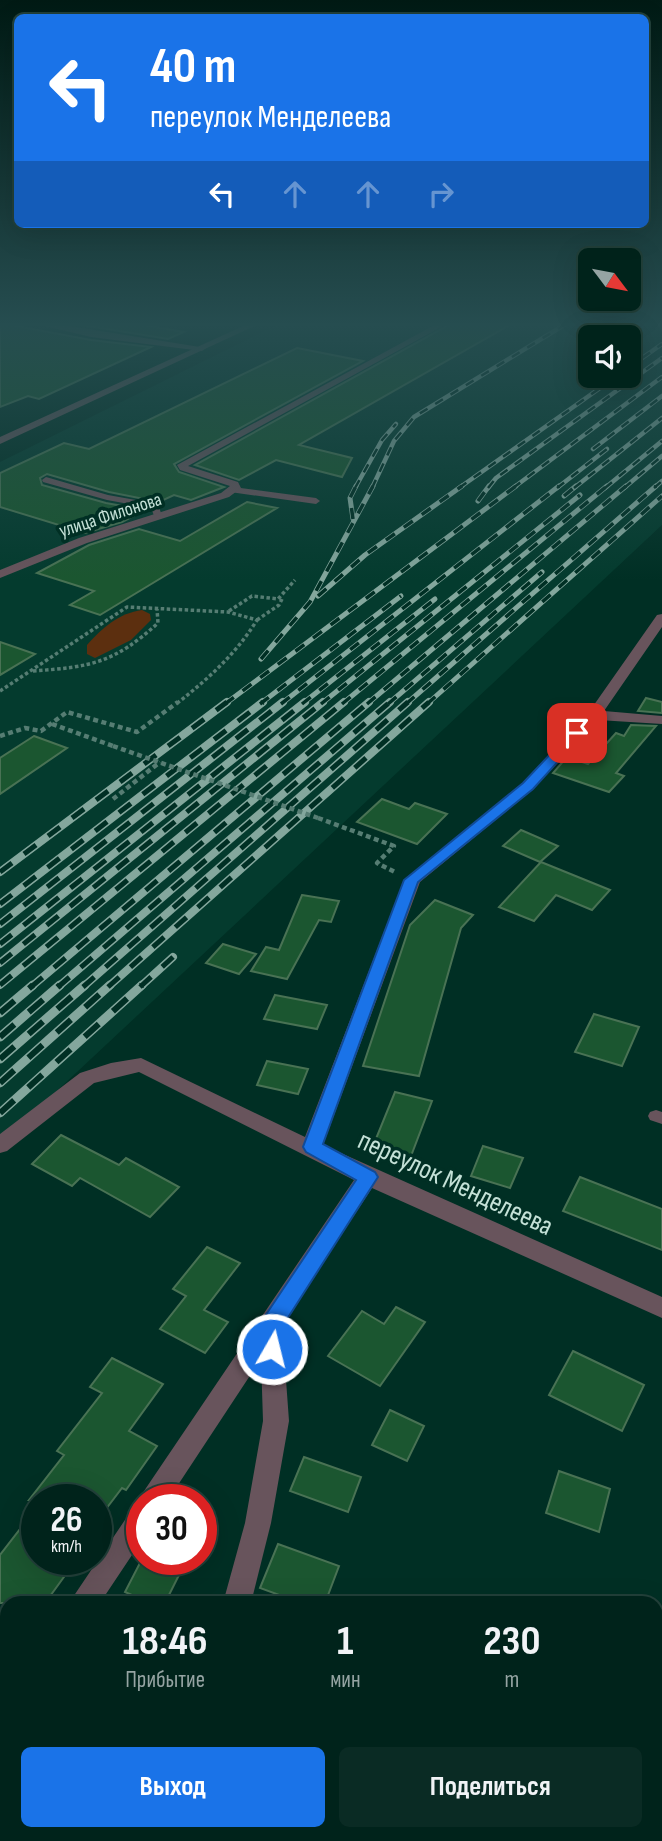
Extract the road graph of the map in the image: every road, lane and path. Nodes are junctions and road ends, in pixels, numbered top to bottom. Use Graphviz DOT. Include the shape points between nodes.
graph roads {
  1 [pos="72,408"];
  2 [pos="287,408"];
  3 [pos="0,441"];
  4 [pos="46,480"];
  5 [pos="233,491"];
  6 [pos="316,501"];
  7 [pos="158,516"];
  8 [pos="0,574"];
  9 [pos="295,580"];
  10 [pos="282,598"];
  11 [pos="157,609"];
  12 [pos="228,612"];
  13 [pos="662,618"];
  14 [pos="257,620"];
  15 [pos="30,671"];
  16 [pos="0,691"];
  17 [pos="594,715"];
  18 [pos="662,720"];
  19 [pos="51,724"];
  20 [pos="0,736"];
  21 [pos="160,762"];
  22 [pos="113,799"];
  23 [pos="377,863"];
  24 [pos="0,1146"];
  25 [pos="313,1147"];
  26 [pos="368,1177"];
  27 [pos="662,1308"];
  28 [pos="271,1326"];
  29 [pos="164,1484"];
  30 [pos="126,1540"];
  31 [pos="88,1596"];
  32 [pos="239,1596"];
  1 -- 3 [label="street"];
  2 -- 5 [label="street, улица Филонова" via="182,465 234,484"];
  4 -- 7 [label="lane" via="155,506"];
  5 -- 6 [label="lane, улица Филонова"];
  5 -- 7 [label="street, улица Филонова"];
  7 -- 8 [label="street, улица Филонова" via="68,545"];
  9 -- 10 [label="path"];
  10 -- 12 [label="path" via="272,602 252,596"];
  10 -- 14 [label="path"];
  11 -- 12 [label="path"];
  11 -- 15 [label="path" via="127,607"];
  11 -- 15 [label="path" via="158,622 105,663"];
  12 -- 14 [label="path"];
  13 -- 17 [label="street"];
  14 -- 19 [label="path" via="249,636 188,696 137,732 67,712"];
  15 -- 16 [label="path"];
  17 -- 18 [label="street"];
  17 -- 25 [label="street" via="528,786 411,880"];
  19 -- 20 [label="path" via="41,731 25,728"];
  19 -- 21 [label="path, bridge"];
  21 -- 22 [label="path"];
  21 -- 23 [label="path, bridge" via="394,846"];
  24 -- 25 [label="street, переулок Менделеева" via="87,1078 141,1065"];
  25 -- 26 [label="street, переулок Менделеева"];
  26 -- 27 [label="street, переулок Менделеева"];
  26 -- 28 [label="street"];
  28 -- 29 [label="street"];
  28 -- 32 [label="street" via="276,1421 258,1523"];
  30 -- 31 [label="street"];
}
